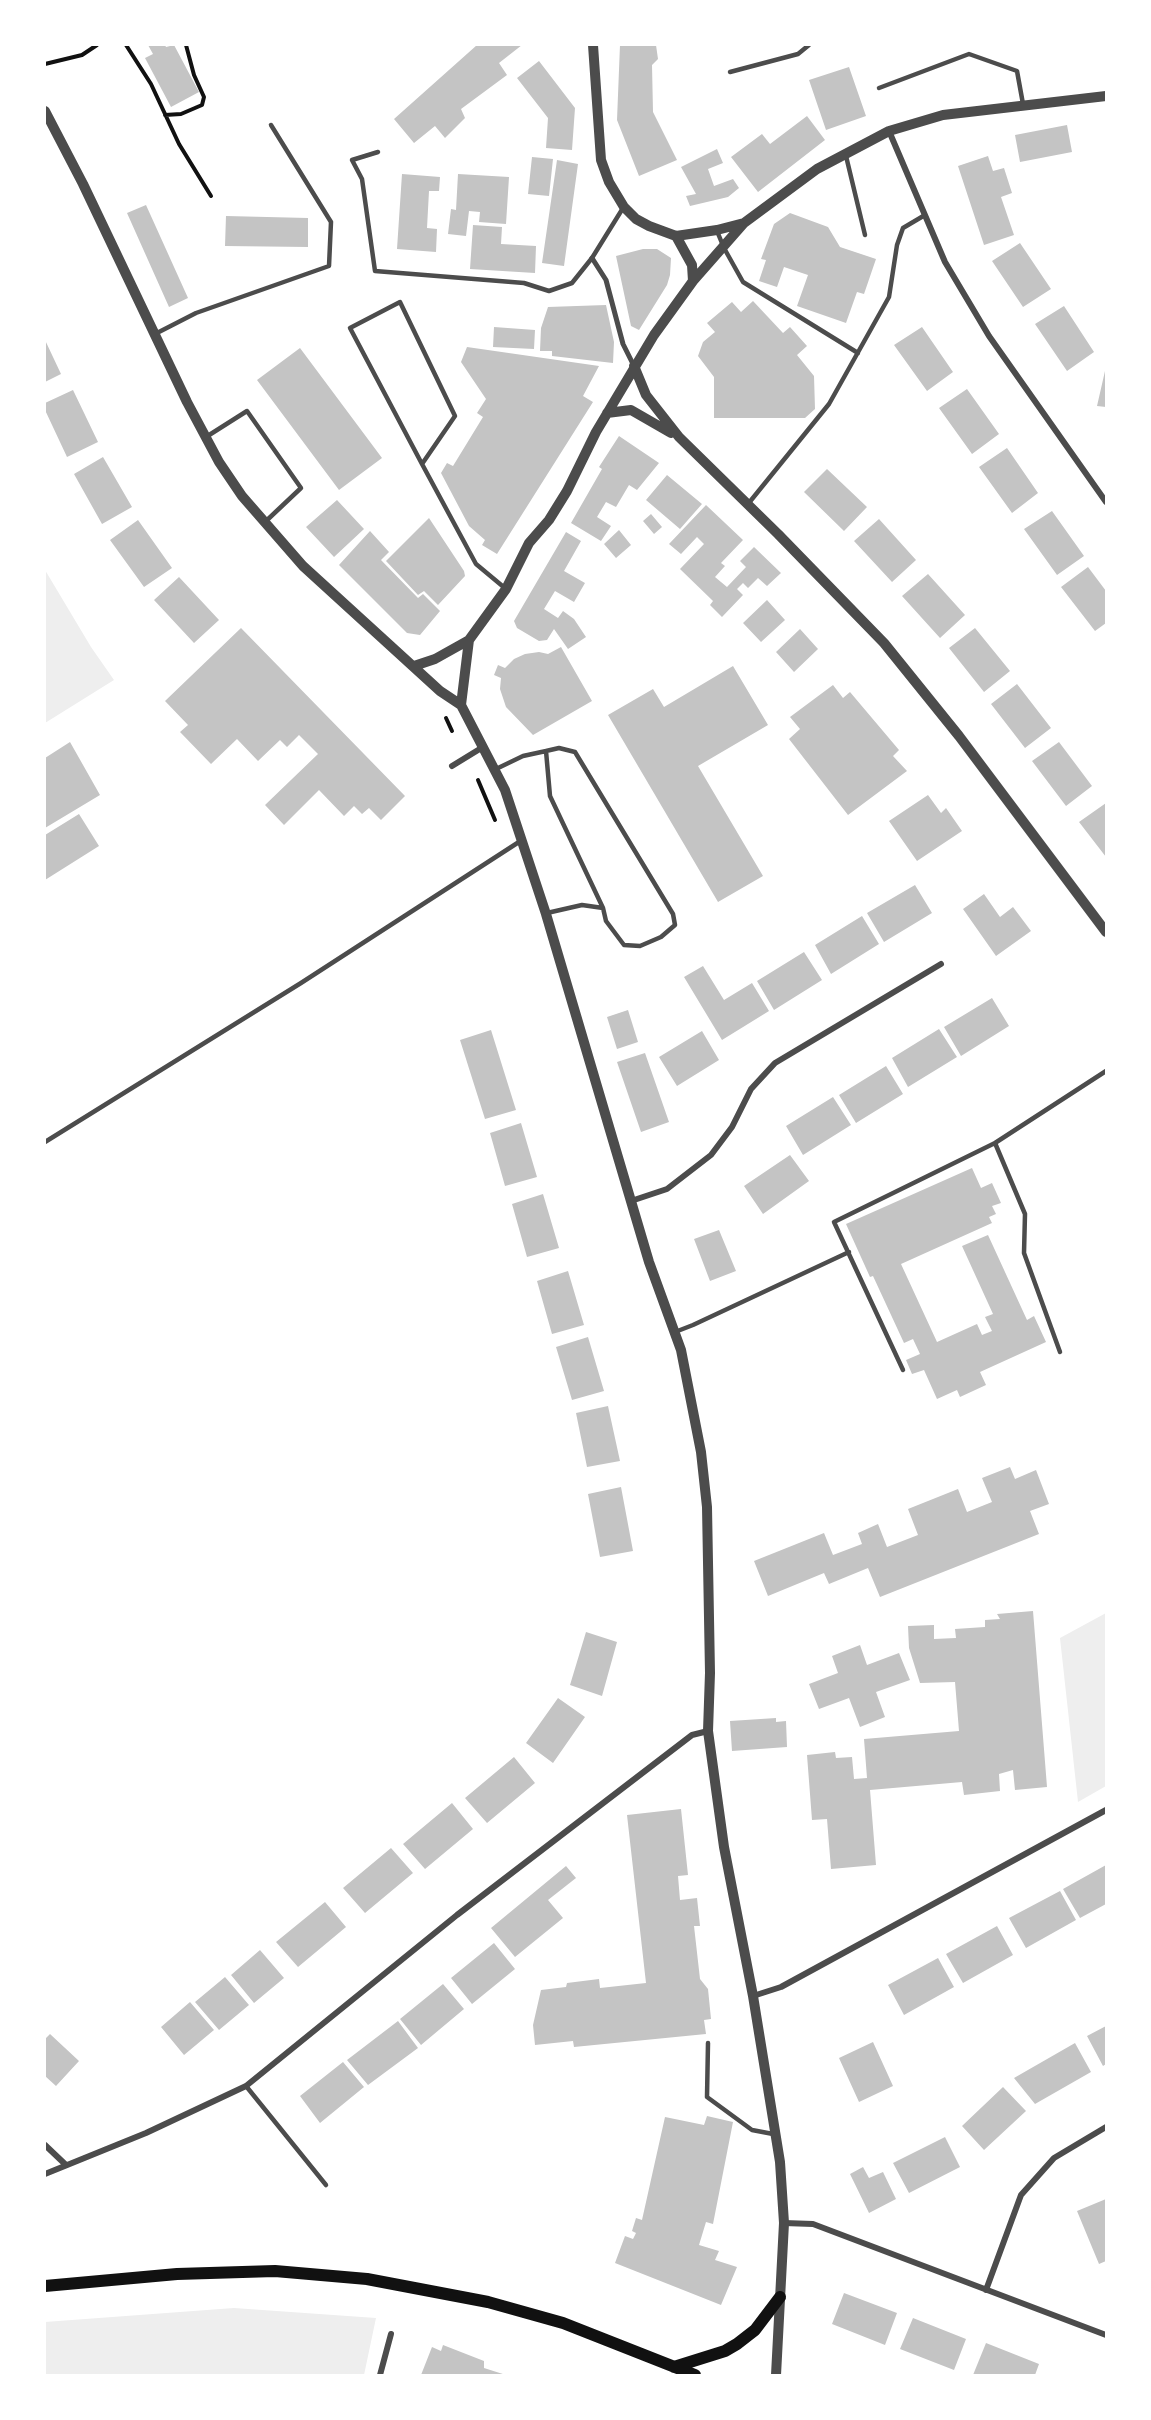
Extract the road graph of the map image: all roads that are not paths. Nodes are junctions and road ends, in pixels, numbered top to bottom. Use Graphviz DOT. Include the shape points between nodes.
graph roads {
  1 [pos="593,45"];
  2 [pos="809,45"];
  3 [pos="730,72"];
  4 [pos="879,88"];
  5 [pos="1106,96"];
  6 [pos="1023,105"];
  7 [pos="45,111"];
  8 [pos="271,125"];
  9 [pos="889,131"];
  10 [pos="378,152"];
  11 [pos="845,153"];
  12 [pos="624,207"];
  13 [pos="925,215"];
  14 [pos="744,224"];
  15 [pos="717,230"];
  16 [pos="865,235"];
  17 [pos="676,236"];
  18 [pos="724,248"];
  19 [pos="592,258"];
  20 [pos="693,281"];
  21 [pos="155,334"];
  22 [pos="858,353"];
  23 [pos="634,366"];
  24 [pos="607,413"];
  25 [pos="206,437"];
  26 [pos="679,437"];
  27 [pos="422,464"];
  28 [pos="1106,502"];
  29 [pos="748,504"];
  30 [pos="265,523"];
  31 [pos="506,590"];
  32 [pos="469,640"];
  33 [pos="414,666"];
  34 [pos="461,705"];
  35 [pos="483,747"];
  36 [pos="546,751"];
  37 [pos="452,766"];
  38 [pos="496,769"];
  39 [pos="522,840"];
  40 [pos="603,908"];
  41 [pos="546,914"];
  42 [pos="1106,932"];
  43 [pos="941,964"];
  44 [pos="1106,1071"];
  45 [pos="45,1142"];
  46 [pos="995,1143"];
  47 [pos="631,1202"];
  48 [pos="849,1252"];
  49 [pos="675,1332"];
  50 [pos="1060,1352"];
  51 [pos="903,1370"];
  52 [pos="708,1731"];
  53 [pos="1106,1810"];
  54 [pos="753,1996"];
  55 [pos="708,2043"];
  56 [pos="246,2086"];
  57 [pos="1106,2127"];
  58 [pos="776,2134"];
  59 [pos="45,2145"];
  60 [pos="66,2165"];
  61 [pos="45,2174"];
  62 [pos="326,2185"];
  63 [pos="784,2223"];
  64 [pos="45,2286"];
  65 [pos="986,2290"];
  66 [pos="780,2297"];
  67 [pos="391,2334"];
  68 [pos="1106,2335"];
  69 [pos="674,2367"];
  70 [pos="380,2375"];
  71 [pos="695,2375"];
  72 [pos="776,2375"];
  1 -- 12 [label="street" via="601,160"];
  2 -- 3 [label="lane" via="798,54"];
  4 -- 6 [label="lane" via="969,54 1017,72"];
  5 -- 6 [label="street"];
  6 -- 9 [label="street" via="943,116"];
  7 -- 21 [label="street"];
  8 -- 21 [label="lane" via="331,222 329,266 196,313"];
  9 -- 11 [label="street"];
  9 -- 13 [label="street"];
  10 -- 19 [label="lane" via="352,160 362,178 375,271 524,283 549,291 572,283"];
  11 -- 14 [label="street"];
  11 -- 16 [label="lane"];
  12 -- 17 [label="street" via="642,222"];
  12 -- 19 [label="lane"];
  13 -- 22 [label="lane" via="903,228 888,297"];
  13 -- 28 [label="street" via="945,262 989,336"];
  14 -- 15 [label="street"];
  14 -- 18 [label="street"];
  15 -- 17 [label="street"];
  15 -- 18 [label="lane"];
  17 -- 20 [label="street" via="692,265"];
  18 -- 20 [label="street"];
  18 -- 22 [label="lane" via="743,282"];
  19 -- 23 [label="street" via="606,280 623,344"];
  20 -- 23 [label="street"];
  21 -- 25 [label="street"];
  22 -- 29 [label="lane" via="829,404"];
  23 -- 24 [label="street"];
  23 -- 26 [label="street" via="646,395"];
  24 -- 26 [label="street" via="631,410"];
  24 -- 31 [label="street" via="567,491 529,543"];
  25 -- 30 [label="street" via="242,496"];
  25 -- 30 [label="lane" via="247,411 301,489"];
  26 -- 29 [label="street"];
  27 -- 27 [label="lane" via="350,328 400,302 454,416"];
  27 -- 31 [label="lane" via="476,564"];
  29 -- 42 [label="street" via="884,643"];
  30 -- 33 [label="street" via="303,566"];
  31 -- 32 [label="street"];
  32 -- 33 [label="street"];
  32 -- 34 [label="street"];
  33 -- 34 [label="street"];
  34 -- 35 [label="street"];
  35 -- 37 [label="street"];
  35 -- 38 [label="street"];
  36 -- 38 [label="lane" via="523,756"];
  36 -- 40 [label="lane" via="550,796"];
  36 -- 40 [label="lane" via="559,748 575,752 674,914 675,925 661,937 640,946 624,945 606,921"];
  38 -- 39 [label="street"];
  39 -- 41 [label="street"];
  39 -- 45 [label="lane"];
  40 -- 41 [label="lane" via="582,905"];
  41 -- 47 [label="street"];
  43 -- 47 [label="street" via="775,1063 751,1089 732,1127 711,1155 667,1189"];
  44 -- 46 [label="lane"];
  46 -- 48 [label="lane" via="834,1222"];
  46 -- 50 [label="lane" via="1025,1214 1024,1253"];
  47 -- 49 [label="street"];
  48 -- 49 [label="lane"];
  48 -- 51 [label="lane"];
  49 -- 52 [label="street" via="701,1452 707,1507"];
  52 -- 54 [label="street" via="724,1847"];
  52 -- 56 [label="street" via="692,1735 457,1915"];
  53 -- 54 [label="street" via="781,1987"];
  54 -- 58 [label="street"];
  55 -- 58 [label="lane" via="707,2097 752,2130"];
  56 -- 60 [label="street"];
  56 -- 62 [label="lane"];
  57 -- 65 [label="street" via="1053,2158 1022,2195"];
  58 -- 63 [label="street"];
  59 -- 60 [label="street"];
  60 -- 61 [label="street"];
  63 -- 65 [label="street" via="813,2224"];
  63 -- 66 [label="street"];
  64 -- 69 [label="main road" via="177,2274 264,2272 367,2279 488,2302 563,2323"];
  65 -- 68 [label="street"];
  66 -- 69 [label="main road" via="755,2330 737,2344"];
  66 -- 72 [label="street"];
  67 -- 70 [label="street"];
  69 -- 71 [label="main road"];
}
